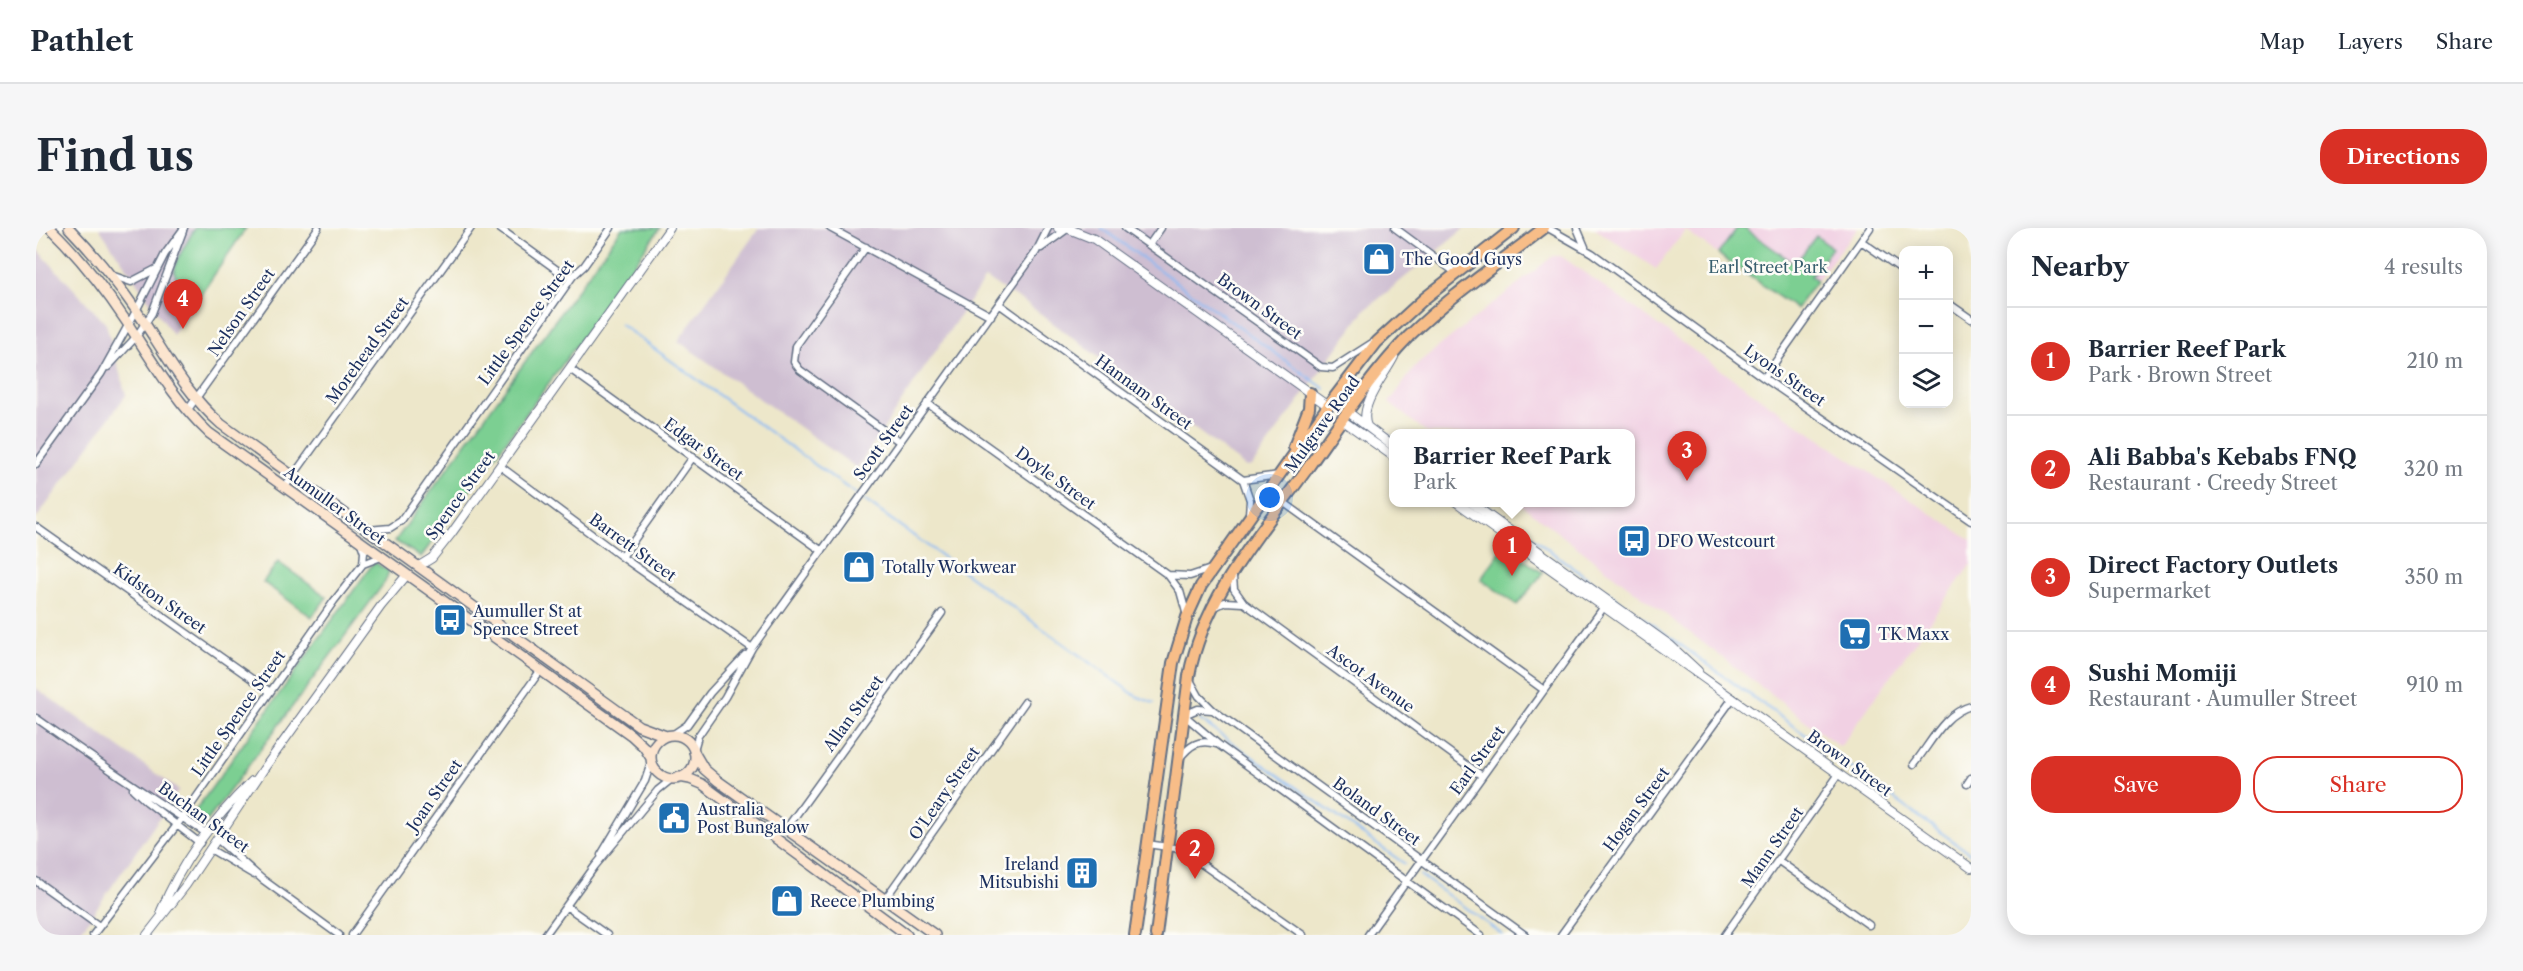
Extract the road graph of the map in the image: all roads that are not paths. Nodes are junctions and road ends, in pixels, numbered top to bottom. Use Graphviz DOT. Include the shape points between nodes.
graph roads {
  1 [pos="50,228"];
  2 [pos="69,228"];
  3 [pos="184,228"];
  4 [pos="318,228"];
  5 [pos="471,228"];
  6 [pos="499,228"];
  7 [pos="611,228"];
  8 [pos="670,228"];
  9 [pos="830,228"];
  10 [pos="1048,228"];
  11 [pos="1058,228"];
  12 [pos="1086,228"];
  13 [pos="1125,228"];
  14 [pos="1161,228"];
  15 [pos="1395,228"];
  16 [pos="1514,228"];
  17 [pos="1544,228"];
  18 [pos="1548,228"];
  19 [pos="1577,228"];
  20 [pos="1870,228"];
  21 [pos="1069,229"];
  22 [pos="1094,239"];
  23 [pos="1861,241"];
  24 [pos="1149,245"];
  25 [pos="866,247"];
  26 [pos="1585,248"];
  27 [pos="1036,252"];
  28 [pos="159,267"];
  29 [pos="1899,268"];
  30 [pos="108,273"];
  31 [pos="1456,273"];
  32 [pos="573,276"];
  33 [pos="999,304"];
  34 [pos="1953,306"];
  35 [pos="136,311"];
  36 [pos="991,316"];
  37 [pos="1971,319"];
  38 [pos="128,324"];
  39 [pos="145,325"];
  40 [pos="136,337"];
  41 [pos="1382,337"];
  42 [pos="1398,348"];
  43 [pos="570,369"];
  44 [pos="101,374"];
  45 [pos="1764,378"];
  46 [pos="1310,393"];
  47 [pos="196,400"];
  48 [pos="927,403"];
  49 [pos="1328,406"];
  50 [pos="187,411"];
  51 [pos="1345,416"];
  52 [pos="1367,426"];
  53 [pos="900,442"];
  54 [pos="1389,443"];
  55 [pos="1389,453"];
  56 [pos="693,457"];
  57 [pos="1289,462"];
  58 [pos="36,465"];
  59 [pos="500,466"];
  60 [pos="1279,475"];
  61 [pos="292,477"];
  62 [pos="1243,480"];
  63 [pos="285,488"];
  64 [pos="1283,502"];
  65 [pos="1463,507"];
  66 [pos="1477,507"];
  67 [pos="1249,517"];
  68 [pos="1971,521"];
  69 [pos="36,527"];
  70 [pos="368,530"];
  71 [pos="361,543"];
  72 [pos="822,551"];
  73 [pos="381,557"];
  74 [pos="622,557"];
  75 [pos="363,564"];
  76 [pos="419,566"];
  77 [pos="1212,568"];
  78 [pos="1234,570"];
  79 [pos="1168,575"];
  80 [pos="406,576"];
  81 [pos="1244,603"];
  82 [pos="1605,604"];
  83 [pos="1211,609"];
  84 [pos="942,613"];
  85 [pos="1187,616"];
  86 [pos="501,626"];
  87 [pos="752,648"];
  88 [pos="526,662"];
  89 [pos="540,671"];
  90 [pos="1189,676"];
  91 [pos="1544,690"];
  92 [pos="269,691"];
  93 [pos="1733,698"];
  94 [pos="1024,702"];
  95 [pos="1971,706"];
  96 [pos="1213,710"];
  97 [pos="1184,715"];
  98 [pos="36,718"];
  99 [pos="669,736"];
  100 [pos="1219,745"];
  101 [pos="694,751"];
  102 [pos="651,759"];
  103 [pos="1178,762"];
  104 [pos="1914,764"];
  105 [pos="264,770"];
  106 [pos="1839,774"];
  107 [pos="1482,776"];
  108 [pos="676,778"];
  109 [pos="127,783"];
  110 [pos="182,817"];
  111 [pos="177,825"];
  112 [pos="786,829"];
  113 [pos="206,833"];
  114 [pos="217,839"];
  115 [pos="200,843"];
  116 [pos="1147,844"];
  117 [pos="1167,847"];
  118 [pos="210,849"];
  119 [pos="1422,860"];
  120 [pos="1779,861"];
  121 [pos="595,866"];
  122 [pos="1971,868"];
  123 [pos="262,879"];
  124 [pos="36,881"];
  125 [pos="1408,881"];
  126 [pos="885,899"];
  127 [pos="566,906"];
  128 [pos="157,920"];
  129 [pos="99,926"];
  130 [pos="1869,926"];
  131 [pos="93,935"];
  132 [pos="147,935"];
  133 [pos="339,935"];
  134 [pos="352,935"];
  135 [pos="545,935"];
  136 [pos="607,935"];
  137 [pos="907,935"];
  138 [pos="935,935"];
  139 [pos="1135,935"];
  140 [pos="1156,935"];
  141 [pos="1303,935"];
  142 [pos="1368,935"];
  143 [pos="1481,935"];
  144 [pos="1525,935"];
  145 [pos="1561,935"];
  146 [pos="1725,935"];
  1 -- 38 [label="main road, Aumuller Street" via="84,265"];
  2 -- 30 [label="main road, Aumuller Street"];
  3 -- 28 [label="street"];
  3 -- 39 [label="street"];
  4 -- 47 [label="street, Nelson Street"];
  5 -- 61 [label="street, Morehead Street"];
  6 -- 32 [label="street" via="564,274"];
  7 -- 32 [label="street, Little Spence Street"];
  8 -- 43 [label="street, Spence Street"];
  9 -- 25 [label="street"];
  10 -- 27 [label="street, Scott Street"];
  11 -- 21 [label="street"];
  12 -- 22 [label="street"];
  13 -- 24 [label="street, Brown Street"];
  14 -- 24 [label="street"];
  15 -- 31 [label="street"];
  16 -- 31 [label="main road, Mulgrave Road"];
  17 -- 42 [label="main road, Mulgrave Road" via="1438,311"];
  18 -- 26 [label="street, Lyons Street"];
  19 -- 26 [label="street"];
  20 -- 23 [label="street"];
  21 -- 22 [label="street"];
  21 -- 27 [label="street, Scott Street"];
  22 -- 46 [label="street"];
  23 -- 29 [label="street"];
  23 -- 45 [label="street"];
  24 -- 41 [label="street, Brown Street" via="1324,368 1333,368"];
  25 -- 36 [label="street"];
  25 -- 53 [label="street" via="796,346 794,362"];
  26 -- 45 [label="street, Lyons Street"];
  27 -- 33 [label="street, Scott Street"];
  28 -- 30 [label="street" via="131,282"];
  28 -- 35 [label="street"];
  30 -- 35 [label="main road, Aumuller Street"];
  31 -- 41 [label="main road, Mulgrave Road"];
  32 -- 70 [label="street, Little Spence Street" via="402,519 390,528"];
  33 -- 36 [label="street, Scott Street"];
  33 -- 62 [label="street, Hannam Street"];
  34 -- 37 [label="street"];
  35 -- 38 [label="street"];
  35 -- 39 [label="main road, Aumuller Street"];
  36 -- 48 [label="street, Scott Street"];
  38 -- 40 [label="main road, Aumuller Street"];
  38 -- 44 [label="street"];
  39 -- 40 [label="street"];
  39 -- 47 [label="main road, Aumuller Street"];
  40 -- 44 [label="street"];
  40 -- 50 [label="main road, Aumuller Street"];
  41 -- 49 [label="main road, Mulgrave Road"];
  42 -- 51 [label="main road, Mulgrave Road"];
  42 -- 52 [label="street" via="1366,407"];
  43 -- 56 [label="street, Edgar Street"];
  43 -- 59 [label="street, Spence Street"];
  44 -- 58 [label="street"];
  45 -- 68 [label="street, Lyons Street"];
  46 -- 49 [label="street"];
  46 -- 57 [label="main road" via="1309,408"];
  47 -- 50 [label="street, Nelson Street"];
  47 -- 61 [label="main road, Aumuller Street" via="220,424"];
  48 -- 53 [label="street, Scott Street"];
  48 -- 79 [label="street, Doyle Street"];
  49 -- 51 [label="main road"];
  49 -- 57 [label="main road, Mulgrave Road"];
  50 -- 63 [label="main road, Aumuller Street" via="232,451"];
  51 -- 52 [label="street"];
  51 -- 55 [label="street"];
  51 -- 64 [label="main road, Mulgrave Road"];
  52 -- 54 [label="street"];
  53 -- 72 [label="street, Scott Street"];
  56 -- 72 [label="street, Edgar Street"];
  56 -- 74 [label="street"];
  57 -- 60 [label="main road, Mulgrave Road"];
  59 -- 74 [label="street, Barrett Street"];
  59 -- 76 [label="street, Spence Street" via="435,555"];
  60 -- 62 [label="street"];
  60 -- 67 [label="main road, Mulgrave Road"];
  61 -- 63 [label="street, Morehead Street"];
  61 -- 70 [label="main road, Aumuller Street"];
  62 -- 67 [label="street" via="1250,500"];
  63 -- 71 [label="main road, Aumuller Street"];
  64 -- 78 [label="main road, Mulgrave Road"];
  64 -- 91 [label="street"];
  65 -- 82 [label="street, Brown Street"];
  66 -- 82 [label="street, Brown Street"];
  67 -- 77 [label="main road, Mulgrave Road"];
  69 -- 92 [label="street, Kidston Street"];
  70 -- 76 [label="main road, Aumuller Street"];
  71 -- 73 [label="main road, Aumuller Street"];
  71 -- 75 [label="street"];
  72 -- 87 [label="street, Scott Street"];
  73 -- 75 [label="street"];
  73 -- 80 [label="main road, Aumuller Street"];
  74 -- 87 [label="street, Barrett Street"];
  75 -- 92 [label="street, Little Spence Street"];
  76 -- 80 [label="main road, Spence Street"];
  76 -- 86 [label="main road, Aumuller Street"];
  77 -- 79 [label="street" via="1190,576"];
  77 -- 85 [label="main road, Mulgrave Road"];
  78 -- 81 [label="street" via="1234,589"];
  78 -- 83 [label="main road, Mulgrave Road"];
  79 -- 85 [label="street, Doyle Street" via="1180,591"];
  80 -- 88 [label="main road, Aumuller Street"];
  80 -- 105 [label="street, Spence Street"];
  81 -- 83 [label="street" via="1225,602"];
  81 -- 107 [label="street, Ascot Avenue"];
  82 -- 91 [label="street, Earl Street"];
  82 -- 93 [label="street, Brown Street"];
  83 -- 90 [label="main road, Mulgrave Road"];
  84 -- 112 [label="street, Allan Street"];
  85 -- 116 [label="main road, Mulgrave Road" via="1168,687"];
  86 -- 88 [label="main road" via="498,633 520,650"];
  86 -- 99 [label="main road, Aumuller Street" via="639,726"];
  87 -- 99 [label="street, Scott Street" via="710,693 687,725"];
  87 -- 101 [label="street, Scott Street" via="698,736"];
  88 -- 89 [label="main road, Aumuller Street"];
  89 -- 102 [label="main road, Aumuller Street" via="638,740"];
  89 -- 134 [label="street, Joan Street"];
  90 -- 96 [label="street, Boland Street" via="1196,692"];
  90 -- 97 [label="main road, Mulgrave Road"];
  91 -- 107 [label="street, Earl Street"];
  92 -- 110 [label="street, Little Spence Street"];
  93 -- 106 [label="street, Brown Street"];
  93 -- 145 [label="street, Hogan Street"];
  94 -- 126 [label="street, O'Leary Street"];
  95 -- 104 [label="street" via="1951,716"];
  96 -- 97 [label="street" via="1198,709"];
  96 -- 119 [label="street, Boland Street"];
  97 -- 100 [label="street"];
  97 -- 103 [label="main road, Mulgrave Road"];
  98 -- 109 [label="street, Buchan Street"];
  99 -- 101 [label="main road" via="687,740"];
  99 -- 102 [label="main road" via="656,744"];
  100 -- 103 [label="street" via="1198,742"];
  100 -- 125 [label="street"];
  101 -- 108 [label="main road" via="693,766"];
  101 -- 112 [label="main road" via="713,778"];
  102 -- 108 [label="main road" via="663,776"];
  102 -- 121 [label="street" via="645,781"];
  103 -- 117 [label="main road, Mulgrave Road"];
  105 -- 113 [label="street, Spence Street" via="223,810"];
  105 -- 114 [label="street, Spence Street"];
  106 -- 120 [label="street, Mann Street"];
  106 -- 122 [label="street, Brown Street"];
  107 -- 119 [label="street, Earl Street"];
  108 -- 121 [label="street" via="658,789"];
  108 -- 137 [label="main road" via="702,784"];
  109 -- 110 [label="street, Buchan Street"];
  109 -- 111 [label="street, Buchan Street"];
  110 -- 111 [label="street, Little Spence Street"];
  110 -- 113 [label="street, Buchan Street"];
  111 -- 115 [label="street, Buchan Street"];
  111 -- 129 [label="street, Little Spence Street"];
  112 -- 126 [label="main road"];
  113 -- 114 [label="street, Buchan Street"];
  113 -- 115 [label="street, Spence Street"];
  114 -- 118 [label="street, Spence Street"];
  114 -- 123 [label="street, Buchan Street"];
  115 -- 118 [label="street, Buchan Street"];
  115 -- 128 [label="street, Spence Street" via="173,884"];
  116 -- 117 [label="street"];
  116 -- 139 [label="main road, Mulgrave Road"];
  117 -- 140 [label="main road, Mulgrave Road"];
  117 -- 141 [label="street" via="1189,855"];
  118 -- 123 [label="street, Buchan Street"];
  118 -- 128 [label="street, Spence Street"];
  119 -- 125 [label="street, Earl Street"];
  119 -- 144 [label="street, Boland Street"];
  120 -- 130 [label="street"];
  120 -- 146 [label="street, Mann Street"];
  121 -- 127 [label="street"];
  123 -- 133 [label="street, Buchan Street"];
  124 -- 129 [label="street"];
  125 -- 142 [label="street, Earl Street"];
  125 -- 143 [label="street"];
  126 -- 138 [label="main road"];
  127 -- 135 [label="street"];
  127 -- 136 [label="street"];
  128 -- 132 [label="street, Spence Street"];
  129 -- 131 [label="street, Little Spence Street"];
}
